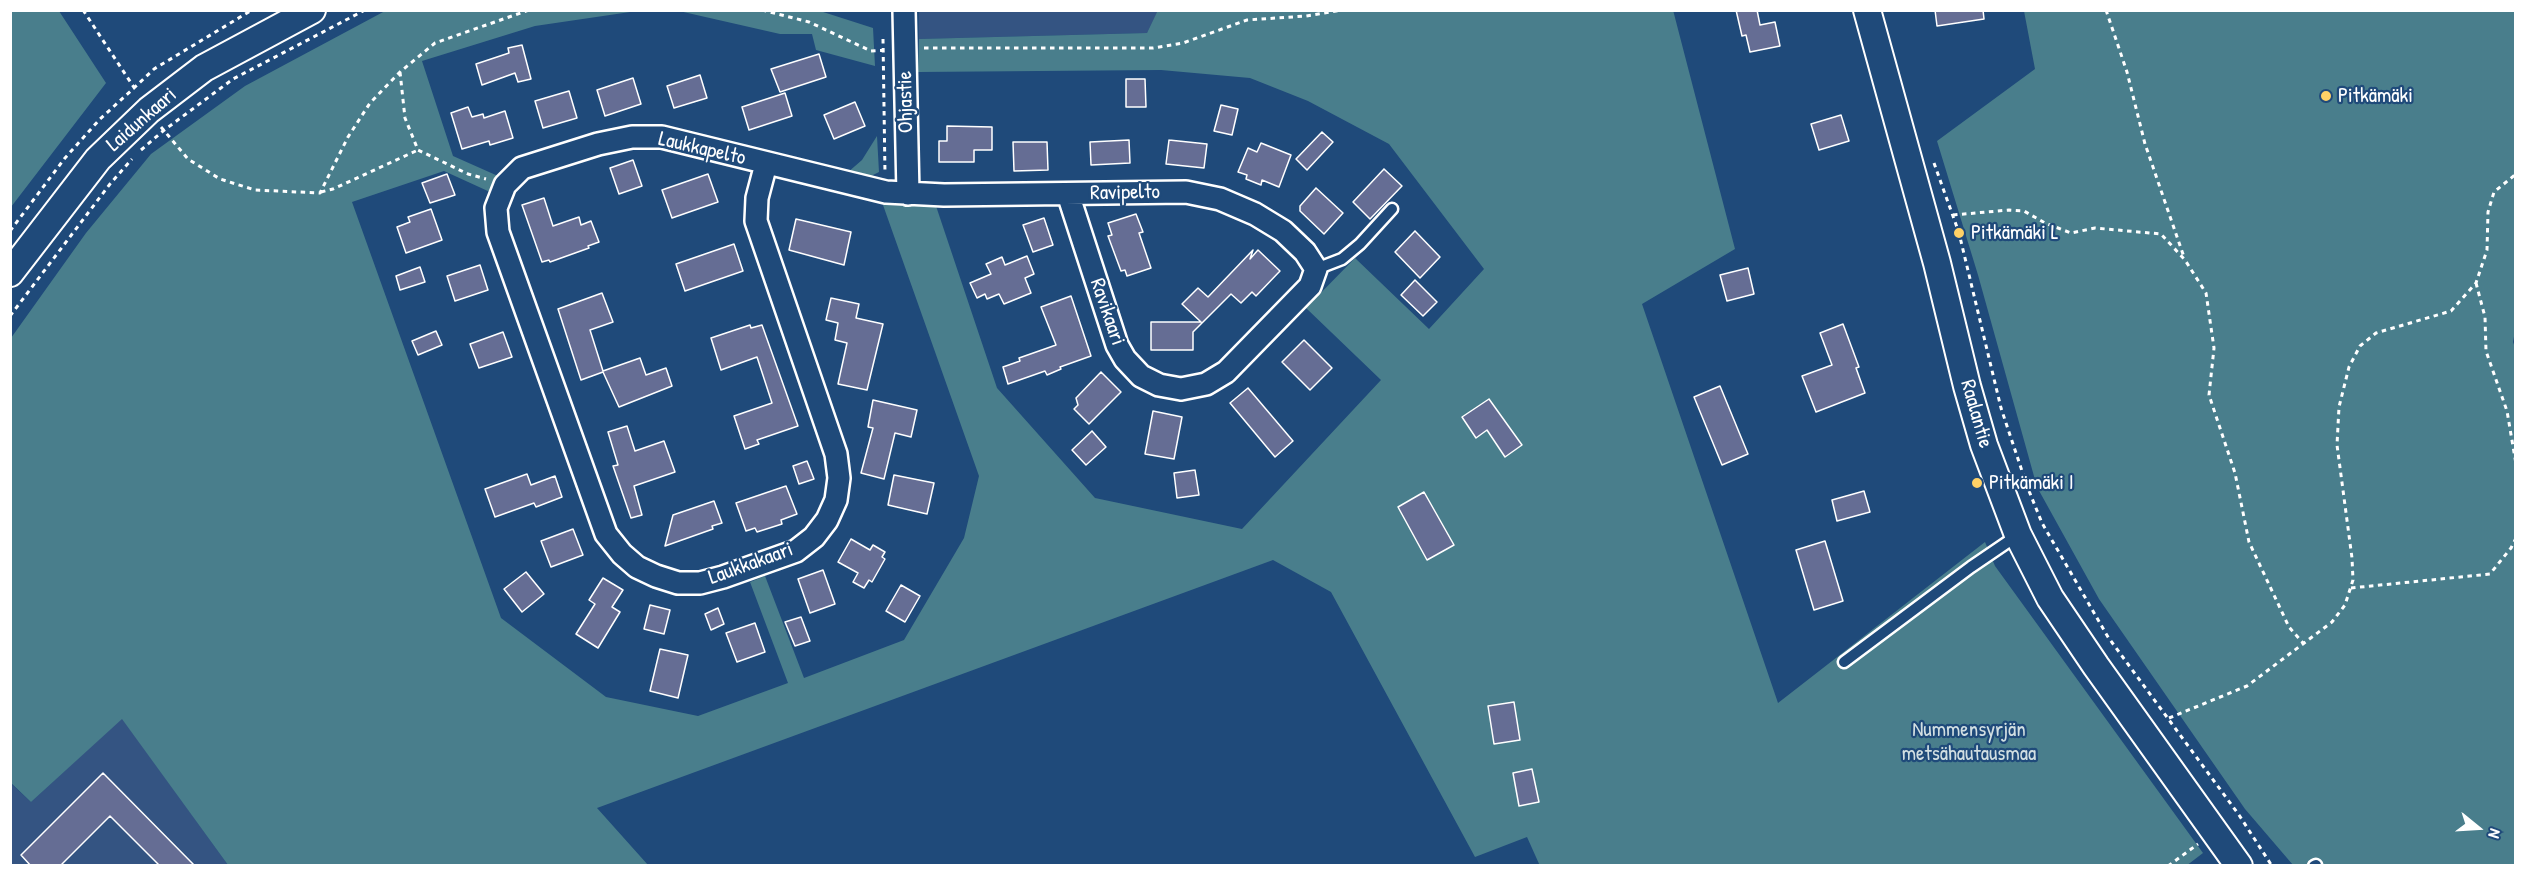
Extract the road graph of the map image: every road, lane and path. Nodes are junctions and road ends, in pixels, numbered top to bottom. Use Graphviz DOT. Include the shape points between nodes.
graph roads {
  1 [pos="83,10"];
  2 [pos="252,10"];
  3 [pos="312,10"];
  4 [pos="365,10"];
  5 [pos="529,10"];
  6 [pos="762,10"];
  7 [pos="904,10"];
  8 [pos="1343,10"];
  9 [pos="1867,10"];
  10 [pos="2106,10"];
  11 [pos="883,30"];
  12 [pos="894,49"];
  13 [pos="400,72"];
  14 [pos="134,88"];
  15 [pos="156,120"];
  16 [pos="418,150"];
  17 [pos="1933,161"];
  18 [pos="766,164"];
  19 [pos="2516,174"];
  20 [pos="505,185"];
  21 [pos="886,192"];
  22 [pos="320,193"];
  23 [pos="908,194"];
  24 [pos="1068,194"];
  25 [pos="1392,209"];
  26 [pos="1953,215"];
  27 [pos="10,231"];
  28 [pos="2185,260"];
  29 [pos="1316,269"];
  30 [pos="10,273"];
  31 [pos="2476,283"];
  32 [pos="10,316"];
  33 [pos="2516,464"];
  34 [pos="2018,535"];
  35 [pos="2516,538"];
  36 [pos="2351,588"];
  37 [pos="2303,643"];
  38 [pos="1844,662"];
  39 [pos="2169,718"];
  40 [pos="2215,831"];
  41 [pos="2168,866"];
  42 [pos="2239,866"];
  43 [pos="2272,866"];
  1 -- 14 [label="path"];
  2 -- 14 [label="path" via="154,69"];
  3 -- 15 [label="street, Laidunkaari" via="204,68"];
  4 -- 15 [label="path"];
  5 -- 13 [label="path" via="435,44"];
  6 -- 12 [label="path" via="809,22 871,51"];
  7 -- 12 [label="street, Ohjastie"];
  8 -- 12 [label="path" via="1247,20 1183,43 1153,48"];
  9 -- 34 [label="street, Raalantie" via="1975,415"];
  10 -- 28 [label="path" via="2145,144"];
  11 -- 12 [label="path"];
  12 -- 21 [label="path"];
  12 -- 23 [label="street, Ohjastie"];
  13 -- 16 [label="path" via="405,118"];
  13 -- 22 [label="path" via="370,103 348,136"];
  14 -- 15 [label="path"];
  14 -- 27 [label="path" via="65,158"];
  15 -- 22 [label="path" via="188,159 220,179 255,190"];
  15 -- 30 [label="street, Laidunkaari" via="98,159"];
  15 -- 32 [label="path" via="135,155"];
  16 -- 20 [label="path" via="468,174"];
  16 -- 22 [label="path"];
  17 -- 26 [label="path"];
  18 -- 20 [label="street, Laukkapelto" via="663,137 633,137 522,168"];
  18 -- 20 [label="street, Laukkakaari" via="756,221 836,454 836,500 814,537 796,550 700,583 678,583 637,567 606,534 498,232 496,208"];
  18 -- 21 [label="street, Laukkapelto"];
  19 -- 31 [label="path" via="2494,192 2488,212 2487,250"];
  21 -- 23 [label="street, Laukkapelto"];
  23 -- 24 [label="street, Ravipelto"];
  24 -- 29 [label="street, Ravipelto" via="1186,192 1220,199 1283,231"];
  24 -- 29 [label="street, Ravikaari" via="1117,345 1141,376 1159,385 1181,389 1206,384 1226,372 1310,286"];
  25 -- 29 [label="lane" via="1341,260"];
  26 -- 28 [label="path" via="2024,211 2071,233 2095,228 2161,234"];
  26 -- 39 [label="path" via="2001,408 2042,523 2108,637"];
  28 -- 37 [label="path" via="2206,293 2214,348 2209,394 2235,473 2249,542 2289,627"];
  31 -- 33 [label="path" via="2485,317 2486,351 2507,411"];
  31 -- 36 [label="path" via="2451,311 2376,333 2360,346 2349,367 2339,407 2337,445 2352,558"];
  34 -- 38 [label="lane"];
  34 -- 40 [label="street, Raalantie" via="2057,607"];
  35 -- 36 [label="path" via="2490,574"];
  36 -- 37 [label="path" via="2345,605 2332,622"];
  37 -- 39 [label="path" via="2247,686"];
  39 -- 43 [label="path"];
  40 -- 41 [label="path"];
  40 -- 42 [label="street, Raalantie"];
}
